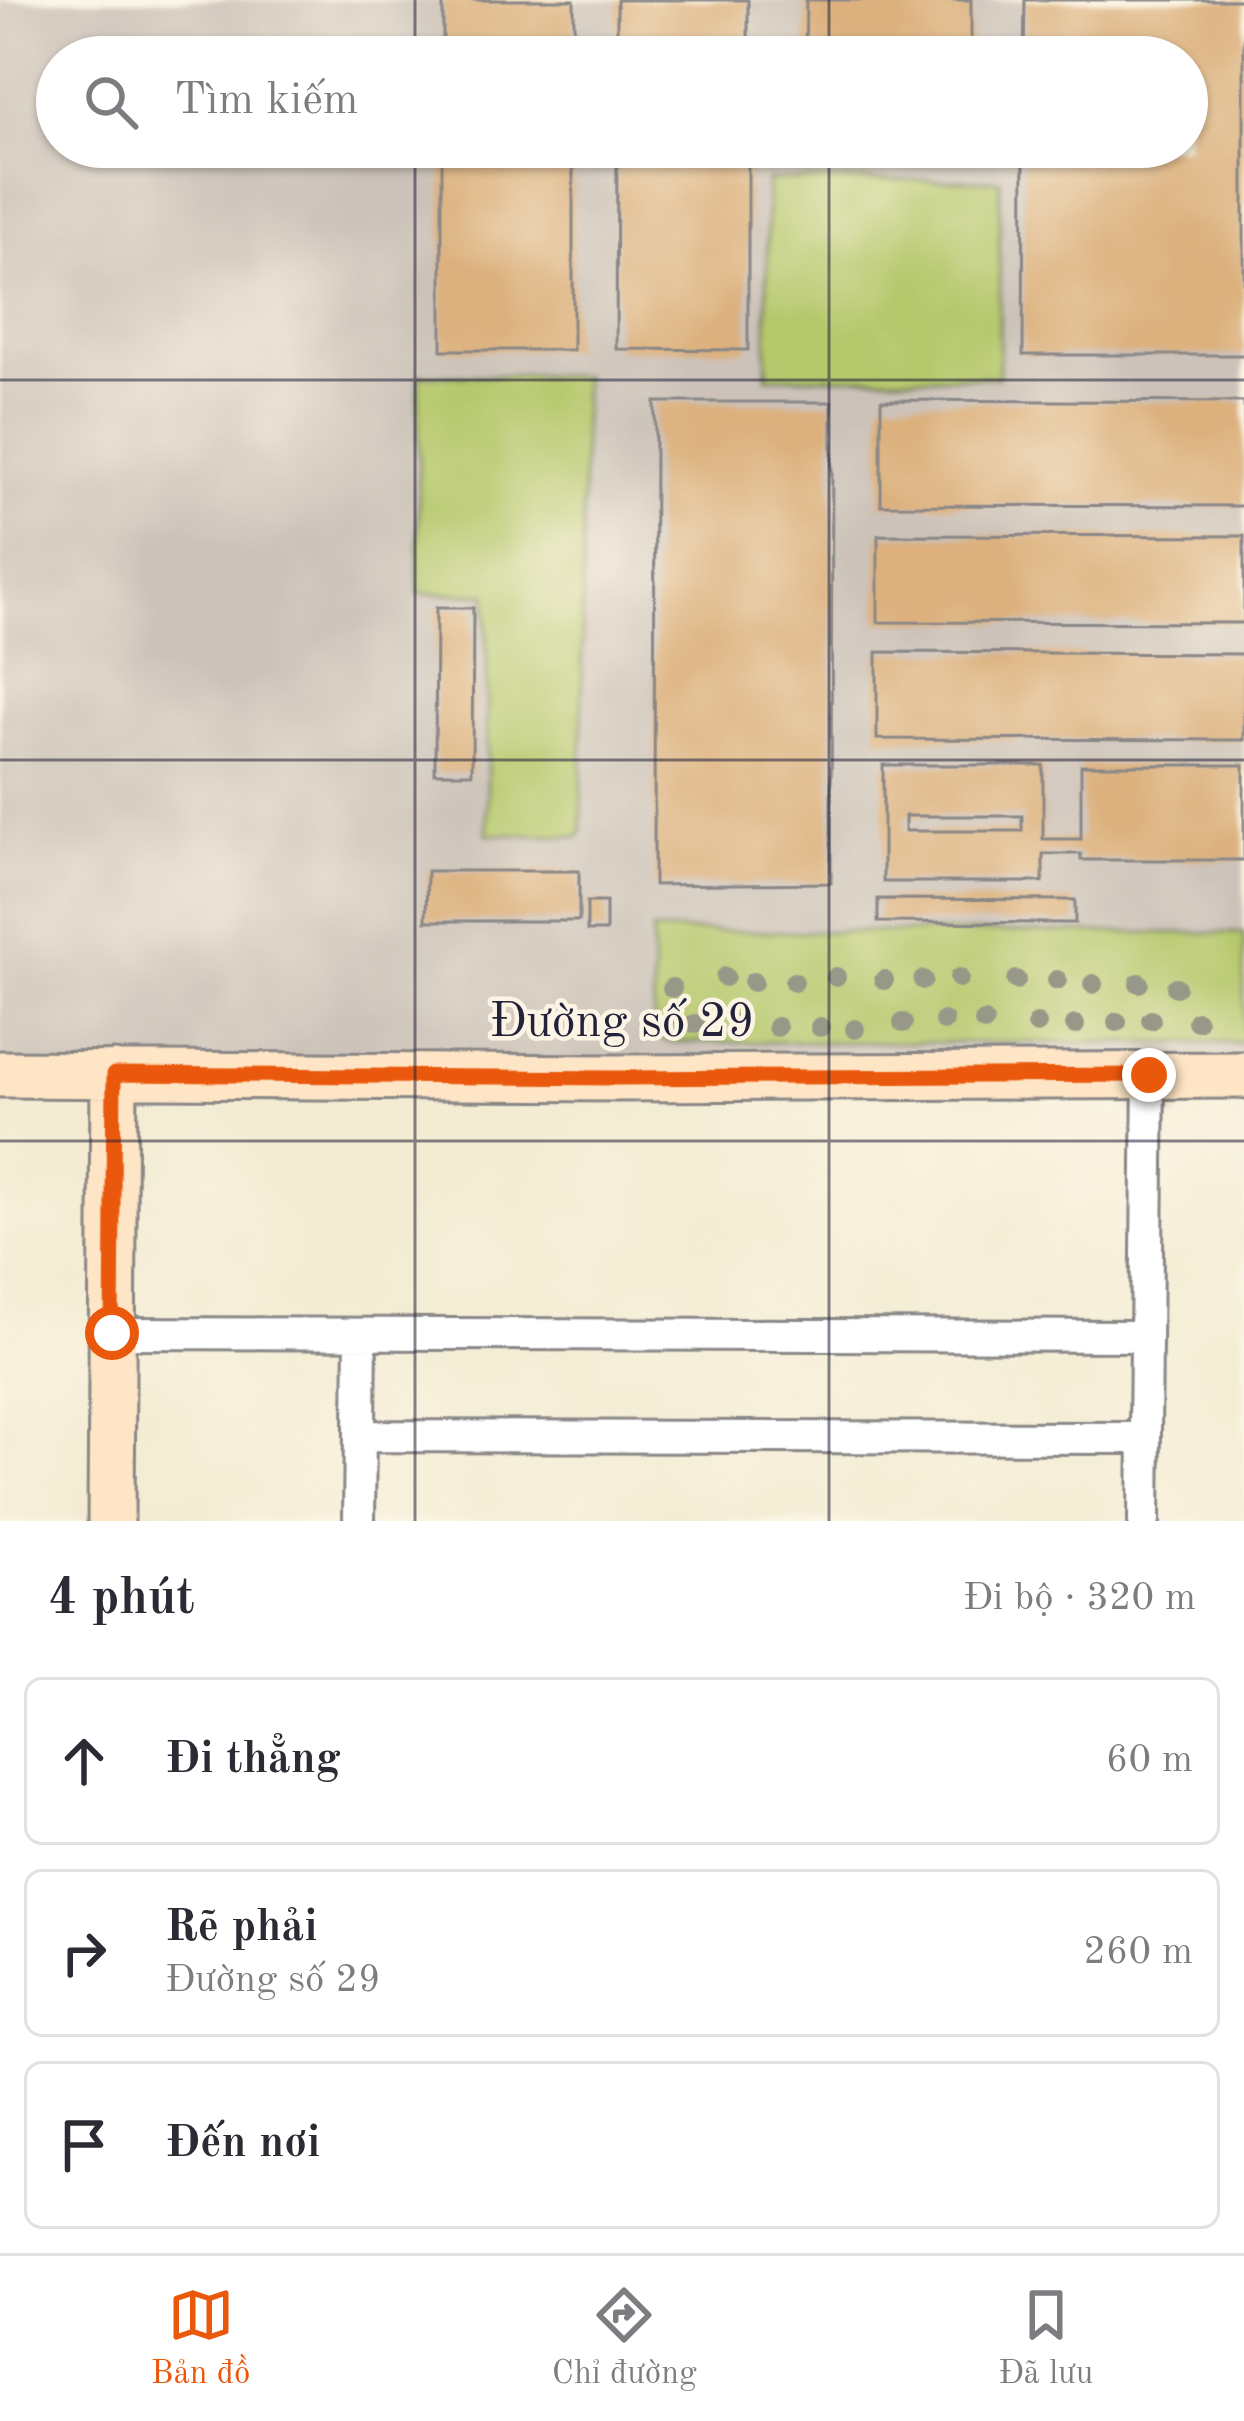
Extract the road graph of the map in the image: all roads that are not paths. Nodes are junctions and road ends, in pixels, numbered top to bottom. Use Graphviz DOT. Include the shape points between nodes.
graph roads {
  1 [pos="0,1074"];
  2 [pos="114,1074"];
  3 [pos="1149,1075"];
  4 [pos="1244,1076"];
  5 [pos="112,1333"];
  6 [pos="361,1334"];
  7 [pos="1146,1336"];
  8 [pos="360,1436"];
  9 [pos="1145,1438"];
  10 [pos="111,1521"];
  11 [pos="359,1521"];
  12 [pos="1144,1521"];
  1 -- 2 [label="street, Đường số 29"];
  2 -- 3 [label="street, Đường số 29"];
  2 -- 5 [label="street"];
  3 -- 4 [label="street, Đường số 29"];
  3 -- 7 [label="street"];
  5 -- 6 [label="street"];
  5 -- 10 [label="street"];
  6 -- 7 [label="street"];
  6 -- 8 [label="street"];
  7 -- 9 [label="street"];
  8 -- 9 [label="street"];
  8 -- 11 [label="street"];
  9 -- 12 [label="street"];
}
